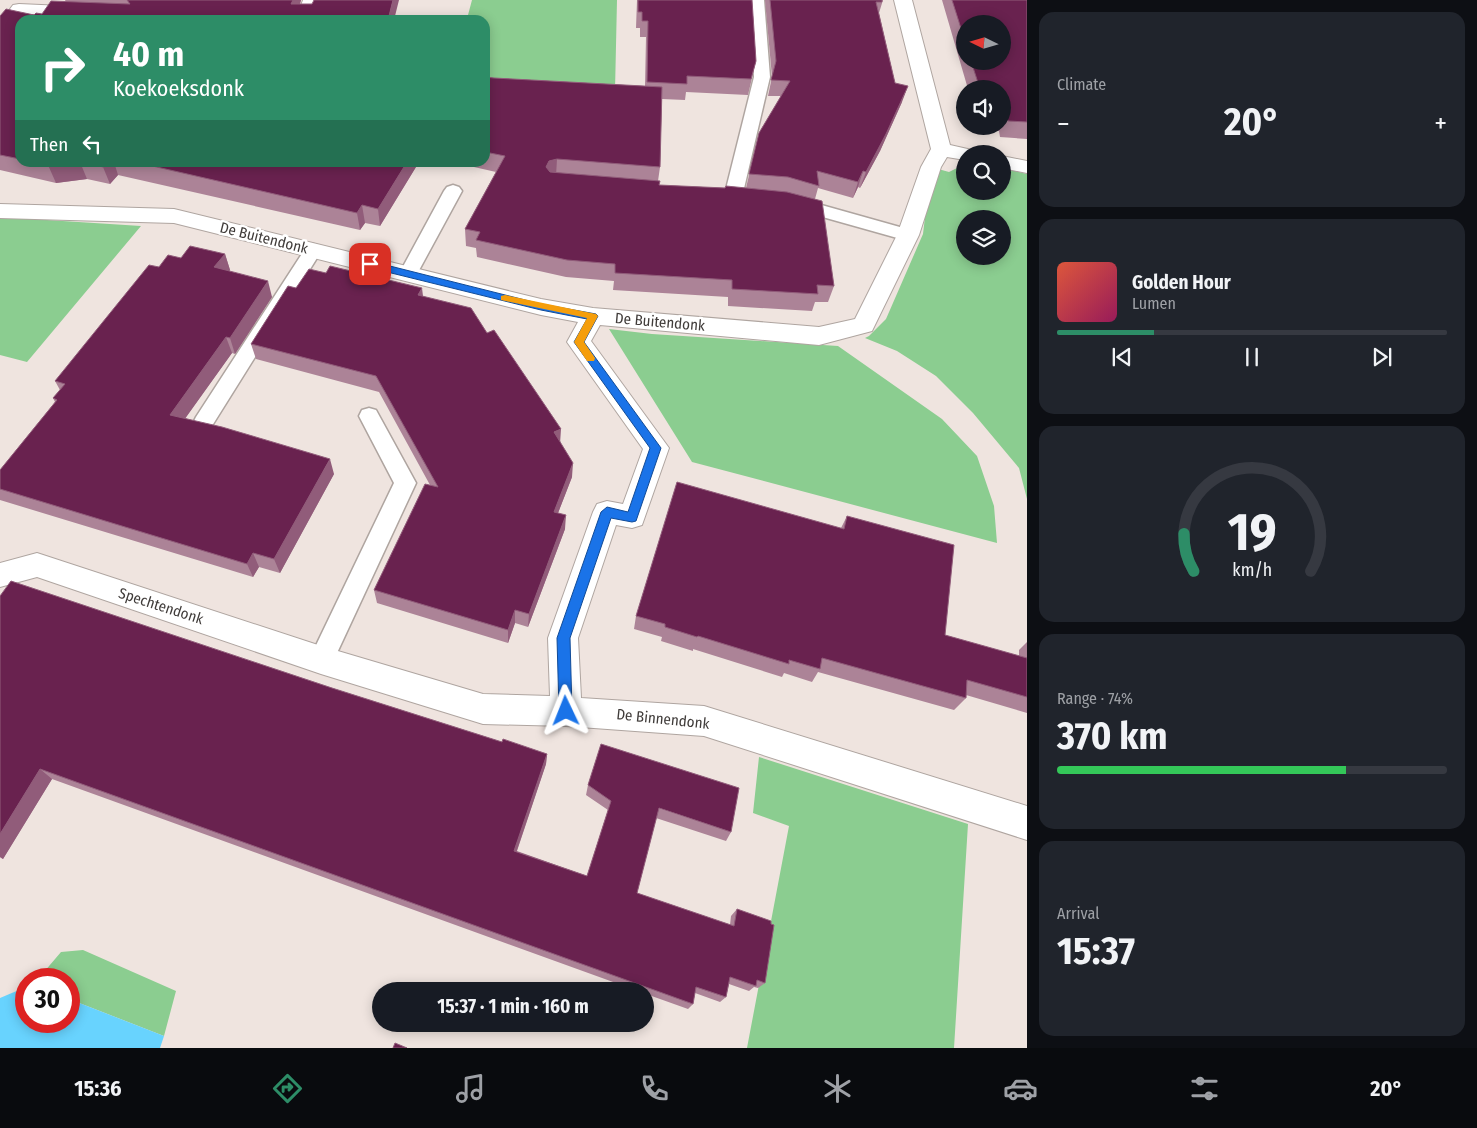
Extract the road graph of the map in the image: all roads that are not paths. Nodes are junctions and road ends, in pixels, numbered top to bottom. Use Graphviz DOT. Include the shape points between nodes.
graph roads {
  1 [pos="312,0"];
  2 [pos="756,0"];
  3 [pos="903,0"];
  4 [pos="22,4"];
  5 [pos="99,15"];
  6 [pos="307,15"];
  7 [pos="6,22"];
  8 [pos="941,149"];
  9 [pos="956,152"];
  10 [pos="1011,164"];
  11 [pos="1027,167"];
  12 [pos="453,191"];
  13 [pos="713,195"];
  14 [pos="775,200"];
  15 [pos="0,211"];
  16 [pos="908,235"];
  17 [pos="313,250"];
  18 [pos="408,274"];
  19 [pos="593,316"];
  20 [pos="369,416"];
  21 [pos="203,423"];
  22 [pos="0,575"];
  23 [pos="321,660"];
  24 [pos="566,711"];
  25 [pos="1027,822"];
  1 -- 6 [label="street"];
  2 -- 13 [label="lane" via="762,77 741,197"];
  3 -- 8 [label="street"];
  4 -- 5 [label="street"];
  4 -- 7 [label="street"];
  8 -- 9 [label="street"];
  8 -- 16 [label="street, De Buitendonk" via="931,167"];
  10 -- 11 [label="street"];
  12 -- 18 [label="lane"];
  14 -- 16 [label="lane"];
  15 -- 17 [label="street, De Buitendonk" via="174,216"];
  16 -- 19 [label="street, De Buitendonk" via="864,325 819,336"];
  17 -- 18 [label="street, De Buitendonk"];
  17 -- 21 [label="lane"];
  18 -- 19 [label="street, De Buitendonk" via="541,307"];
  19 -- 24 [label="street" via="579,342 656,448 632,517 607,512 563,638"];
  20 -- 23 [label="lane" via="405,483"];
  22 -- 23 [label="street, Spechtendonk" via="37,565"];
  23 -- 24 [label="street, De Binnendonk" via="483,709"];
  24 -- 25 [label="street, De Binnendonk" via="704,720"];
}
